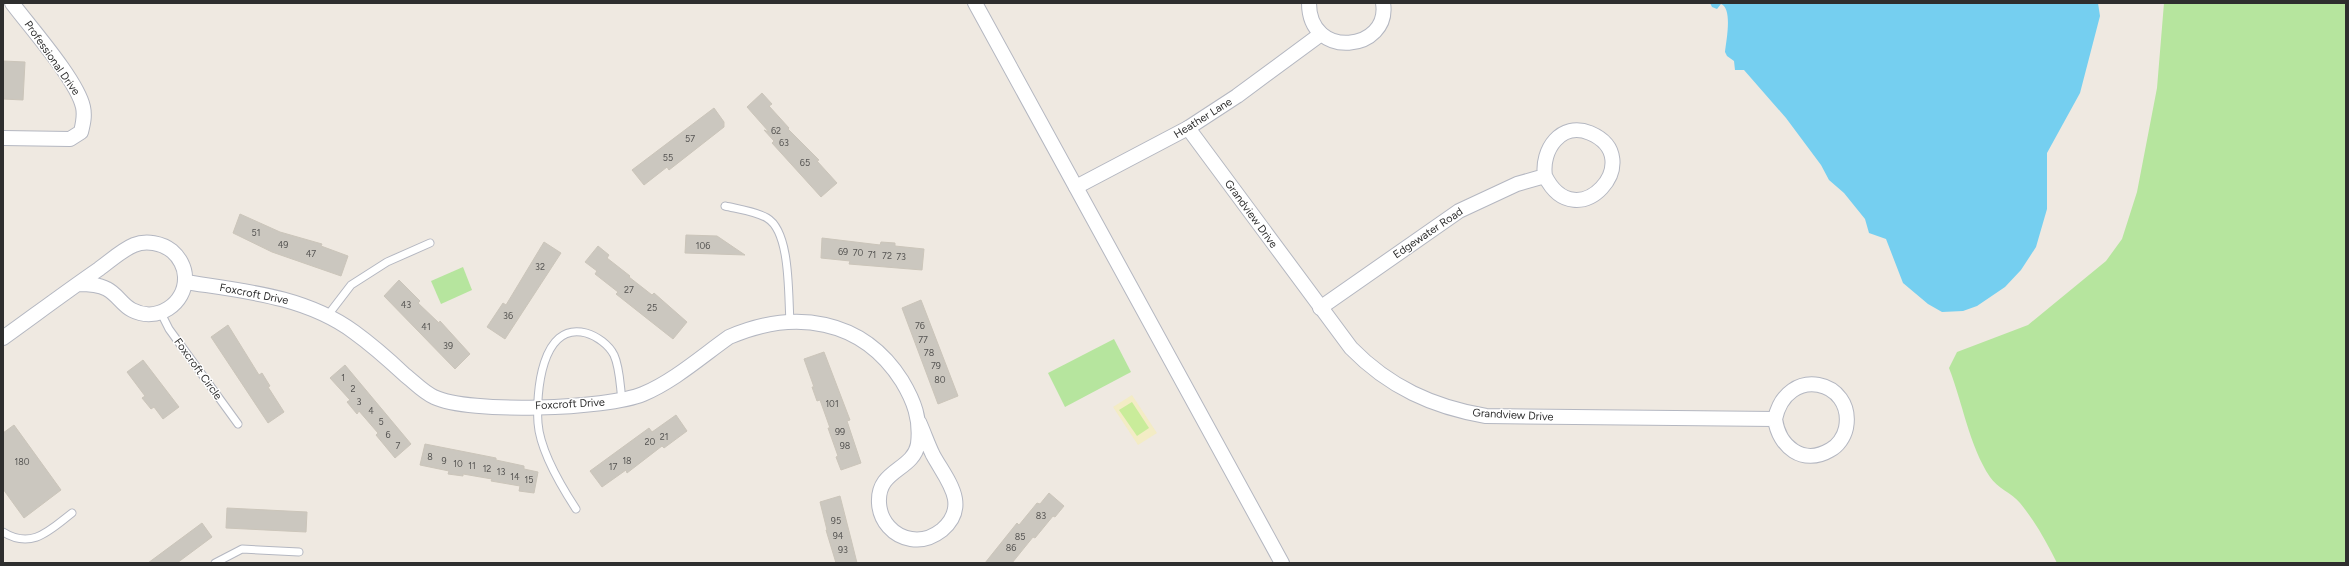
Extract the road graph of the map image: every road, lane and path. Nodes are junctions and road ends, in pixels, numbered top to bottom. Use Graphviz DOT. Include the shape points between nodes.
graph roads {
  1 [pos="12,3"];
  2 [pos="975,3"];
  3 [pos="1309,3"];
  4 [pos="1383,3"];
  5 [pos="1321,34"];
  6 [pos="1188,128"];
  7 [pos="3,138"];
  8 [pos="1545,176"];
  9 [pos="1076,187"];
  10 [pos="725,206"];
  11 [pos="430,243"];
  12 [pos="185,282"];
  13 [pos="78,284"];
  14 [pos="1320,308"];
  15 [pos="161,313"];
  16 [pos="328,315"];
  17 [pos="790,321"];
  18 [pos="3,338"];
  19 [pos="622,400"];
  20 [pos="539,407"];
  21 [pos="1775,419"];
  22 [pos="919,422"];
  23 [pos="238,424"];
  24 [pos="576,509"];
  25 [pos="72,513"];
  26 [pos="3,532"];
  27 [pos="298,552"];
  28 [pos="215,563"];
  29 [pos="1282,563"];
  1 -- 7 [label="street, Professional Drive" via="66,75 80,98 84,116 81,132 70,139"];
  2 -- 9 [label="street"];
  3 -- 5 [label="street" via="1313,24"];
  4 -- 5 [label="street" via="1382,18 1367,38 1343,44 1331,41"];
  5 -- 6 [label="street, Heather Lane"];
  6 -- 9 [label="street, Heather Lane"];
  6 -- 14 [label="street, Grandview Drive"];
  8 -- 8 [label="street" via="1550,186 1558,193 1573,199 1589,198 1606,185 1611,176 1610,154 1606,144 1598,137 1578,131 1567,132 1550,145 1544,165"];
  8 -- 14 [label="street, Edgewater Road" via="1517,184 1459,211"];
  9 -- 29 [label="street"];
  10 -- 17 [label="lane" via="768,218 777,229 785,256"];
  11 -- 16 [label="lane" via="388,262 351,285"];
  12 -- 13 [label="street" via="184,270 176,254 167,247 150,243 128,248"];
  12 -- 15 [label="street" via="180,298"];
  12 -- 16 [label="street, Foxcroft Drive" via="267,295"];
  13 -- 15 [label="street" via="107,288 137,313"];
  13 -- 18 [label="street"];
  14 -- 21 [label="street, Grandview Drive" via="1350,348 1377,373 1409,393 1460,411 1486,416"];
  15 -- 23 [label="lane, Foxcroft Circle" via="169,329"];
  16 -- 20 [label="street, Foxcroft Drive" via="355,332 433,397 455,404"];
  17 -- 19 [label="street, Foxcroft Drive" via="729,337 666,382 645,393"];
  17 -- 22 [label="street, Foxcroft Drive" via="835,327 870,346 897,375 912,398"];
  19 -- 20 [label="street, Foxcroft Drive"];
  19 -- 20 [label="lane" via="618,367 611,349 588,334 576,333 560,338 548,353 541,371"];
  20 -- 24 [label="lane" via="538,423 541,438 559,481"];
  21 -- 21 [label="street" via="1782,440 1799,454 1810,456 1822,454 1840,442 1847,420 1845,408 1839,397 1830,389 1818,384 1794,388 1784,396"];
  22 -- 22 [label="street, Foxcroft Drive" via="914,455 885,481 880,492 879,505 882,517 889,527 905,538 918,539 930,537 945,527 952,516 955,504 950,480 931,450"];
  25 -- 26 [label="lane" via="48,532 35,538 16,539"];
  27 -- 28 [label="lane" via="242,549"];
}
